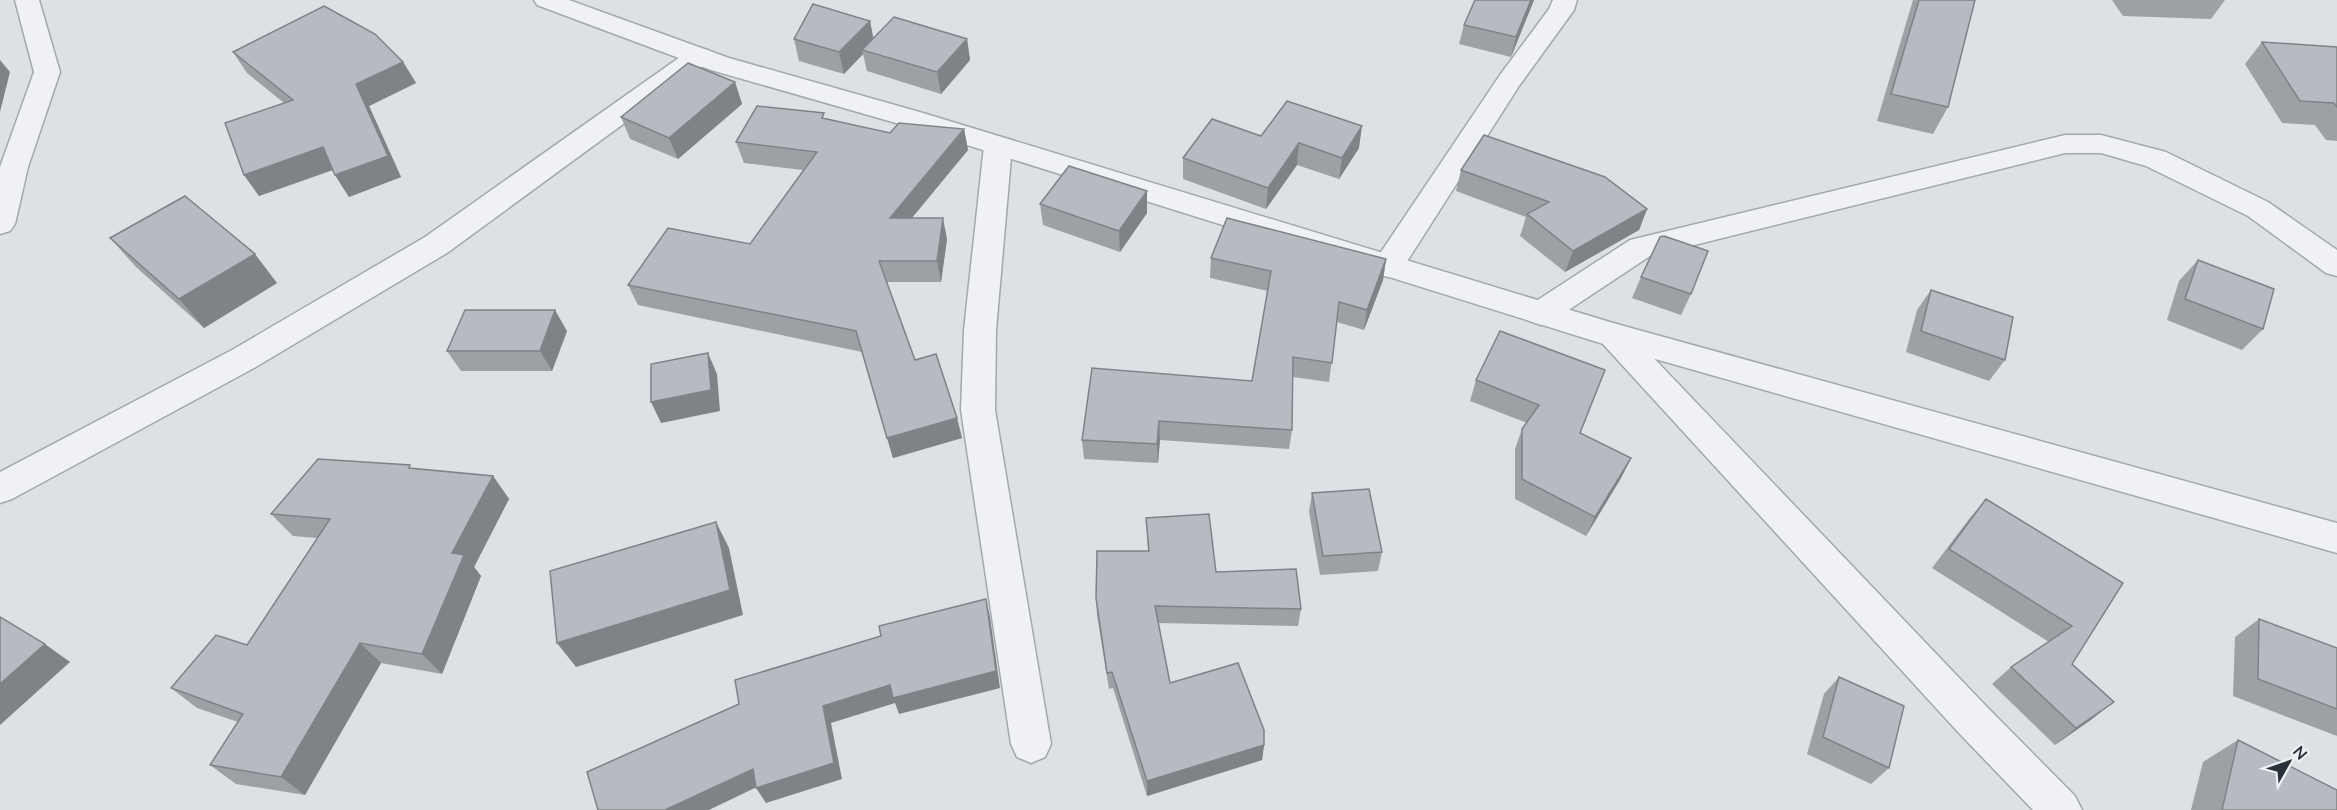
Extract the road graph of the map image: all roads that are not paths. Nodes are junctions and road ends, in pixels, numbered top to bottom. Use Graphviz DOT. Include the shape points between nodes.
graph roads {
  1 [pos="27,0"];
  2 [pos="547,0"];
  3 [pos="1565,0"];
  4 [pos="699,56"];
  5 [pos="998,146"];
  6 [pos="0,224"];
  7 [pos="2337,265"];
  8 [pos="1388,266"];
  9 [pos="1541,313"];
  10 [pos="1613,335"];
  11 [pos="0,489"];
  12 [pos="2337,538"];
  13 [pos="1031,744"];
  14 [pos="2061,810"];
  1 -- 6 [label="street" via="47,72 14,167"];
  2 -- 4 [label="street"];
  3 -- 8 [label="street"];
  4 -- 5 [label="street"];
  4 -- 11 [label="street" via="436,245 243,359"];
  5 -- 8 [label="street"];
  5 -- 13 [label="street" via="980,330 978,410"];
  7 -- 9 [label="street" via="2258,208 2156,159 2102,144 2065,144 1641,248"];
  8 -- 9 [label="street"];
  9 -- 10 [label="street"];
  10 -- 12 [label="street"];
  10 -- 14 [label="street"];
}
